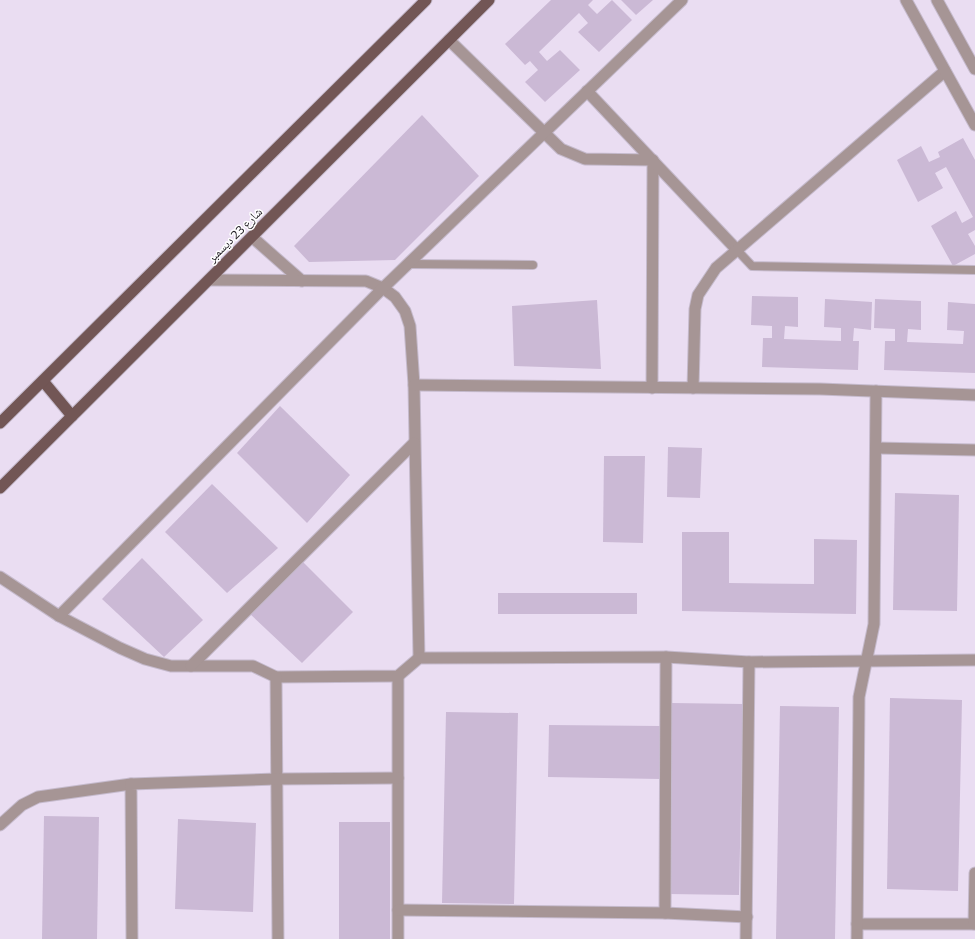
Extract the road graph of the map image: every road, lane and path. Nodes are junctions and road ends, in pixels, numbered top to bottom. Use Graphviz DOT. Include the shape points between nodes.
graph roads {
  1 [pos="426,0"];
  2 [pos="489,0"];
  3 [pos="682,0"];
  4 [pos="906,0"];
  5 [pos="937,0"];
  6 [pos="449,40"];
  7 [pos="975,69"];
  8 [pos="945,71"];
  9 [pos="587,91"];
  10 [pos="975,125"];
  11 [pos="544,132"];
  12 [pos="653,160"];
  13 [pos="252,237"];
  14 [pos="737,250"];
  15 [pos="407,264"];
  16 [pos="533,265"];
  17 [pos="975,270"];
  18 [pos="209,280"];
  19 [pos="302,281"];
  20 [pos="383,288"];
  21 [pos="43,381"];
  22 [pos="414,385"];
  23 [pos="652,388"];
  24 [pos="693,388"];
  25 [pos="876,391"];
  26 [pos="975,395"];
  27 [pos="72,416"];
  28 [pos="0,423"];
  29 [pos="414,443"];
  30 [pos="876,448"];
  31 [pos="975,450"];
  32 [pos="0,488"];
  33 [pos="0,577"];
  34 [pos="59,616"];
  35 [pos="666,657"];
  36 [pos="419,658"];
  37 [pos="867,660"];
  38 [pos="975,660"];
  39 [pos="749,662"];
  40 [pos="192,666"];
  41 [pos="398,676"];
  42 [pos="276,677"];
  43 [pos="398,778"];
  44 [pos="276,779"];
  45 [pos="131,784"];
  46 [pos="0,825"];
  47 [pos="975,873"];
  48 [pos="398,910"];
  49 [pos="665,913"];
  50 [pos="747,917"];
  51 [pos="857,924"];
  52 [pos="974,924"];
  53 [pos="132,939"];
  54 [pos="278,939"];
  55 [pos="398,939"];
  56 [pos="746,939"];
  57 [pos="857,939"];
  1 -- 21 [label="main road"];
  2 -- 6 [label="main road, شارع 23 ديسمبر"];
  3 -- 9 [label="street"];
  4 -- 8 [label="street"];
  5 -- 7 [label="street"];
  6 -- 11 [label="street"];
  6 -- 13 [label="main road, شارع 23 ديسمبر"];
  8 -- 10 [label="street"];
  8 -- 14 [label="street"];
  9 -- 11 [label="street"];
  9 -- 12 [label="street"];
  11 -- 12 [label="street" via="561,149 585,159"];
  11 -- 15 [label="street"];
  12 -- 14 [label="street"];
  12 -- 23 [label="street"];
  13 -- 18 [label="main road, شارع 23 ديسمبر"];
  13 -- 19 [label="street"];
  14 -- 17 [label="lane" via="752,266"];
  14 -- 24 [label="street" via="716,268 698,295 695,309"];
  15 -- 16 [label="lane"];
  15 -- 20 [label="street"];
  18 -- 19 [label="street"];
  18 -- 27 [label="main road, شارع 23 ديسمبر"];
  19 -- 20 [label="street" via="366,282"];
  20 -- 22 [label="street" via="395,297 405,311 410,326"];
  20 -- 34 [label="street"];
  21 -- 27 [label="main road"];
  21 -- 28 [label="main road"];
  22 -- 23 [label="street"];
  22 -- 29 [label="street"];
  23 -- 24 [label="street"];
  24 -- 25 [label="street"];
  25 -- 26 [label="street"];
  25 -- 30 [label="street"];
  27 -- 32 [label="main road, شارع 23 ديسمبر"];
  29 -- 36 [label="street"];
  29 -- 40 [label="street"];
  30 -- 31 [label="street"];
  30 -- 37 [label="street" via="874,624"];
  33 -- 34 [label="street"];
  34 -- 40 [label="street" via="145,659 171,666"];
  35 -- 36 [label="street"];
  35 -- 39 [label="street"];
  35 -- 49 [label="street"];
  36 -- 41 [label="street"];
  37 -- 38 [label="street"];
  37 -- 39 [label="street"];
  37 -- 51 [label="street" via="859,697"];
  39 -- 50 [label="street"];
  40 -- 42 [label="street" via="253,666"];
  41 -- 42 [label="street"];
  41 -- 43 [label="street"];
  42 -- 44 [label="street"];
  43 -- 44 [label="street"];
  43 -- 48 [label="street"];
  44 -- 45 [label="street"];
  44 -- 54 [label="street"];
  45 -- 46 [label="street" via="38,798 22,805"];
  45 -- 53 [label="street"];
  47 -- 52 [label="street"];
  48 -- 49 [label="street"];
  48 -- 55 [label="street"];
  49 -- 50 [label="street"];
  50 -- 56 [label="street"];
  51 -- 52 [label="street"];
  51 -- 57 [label="street"];
}
